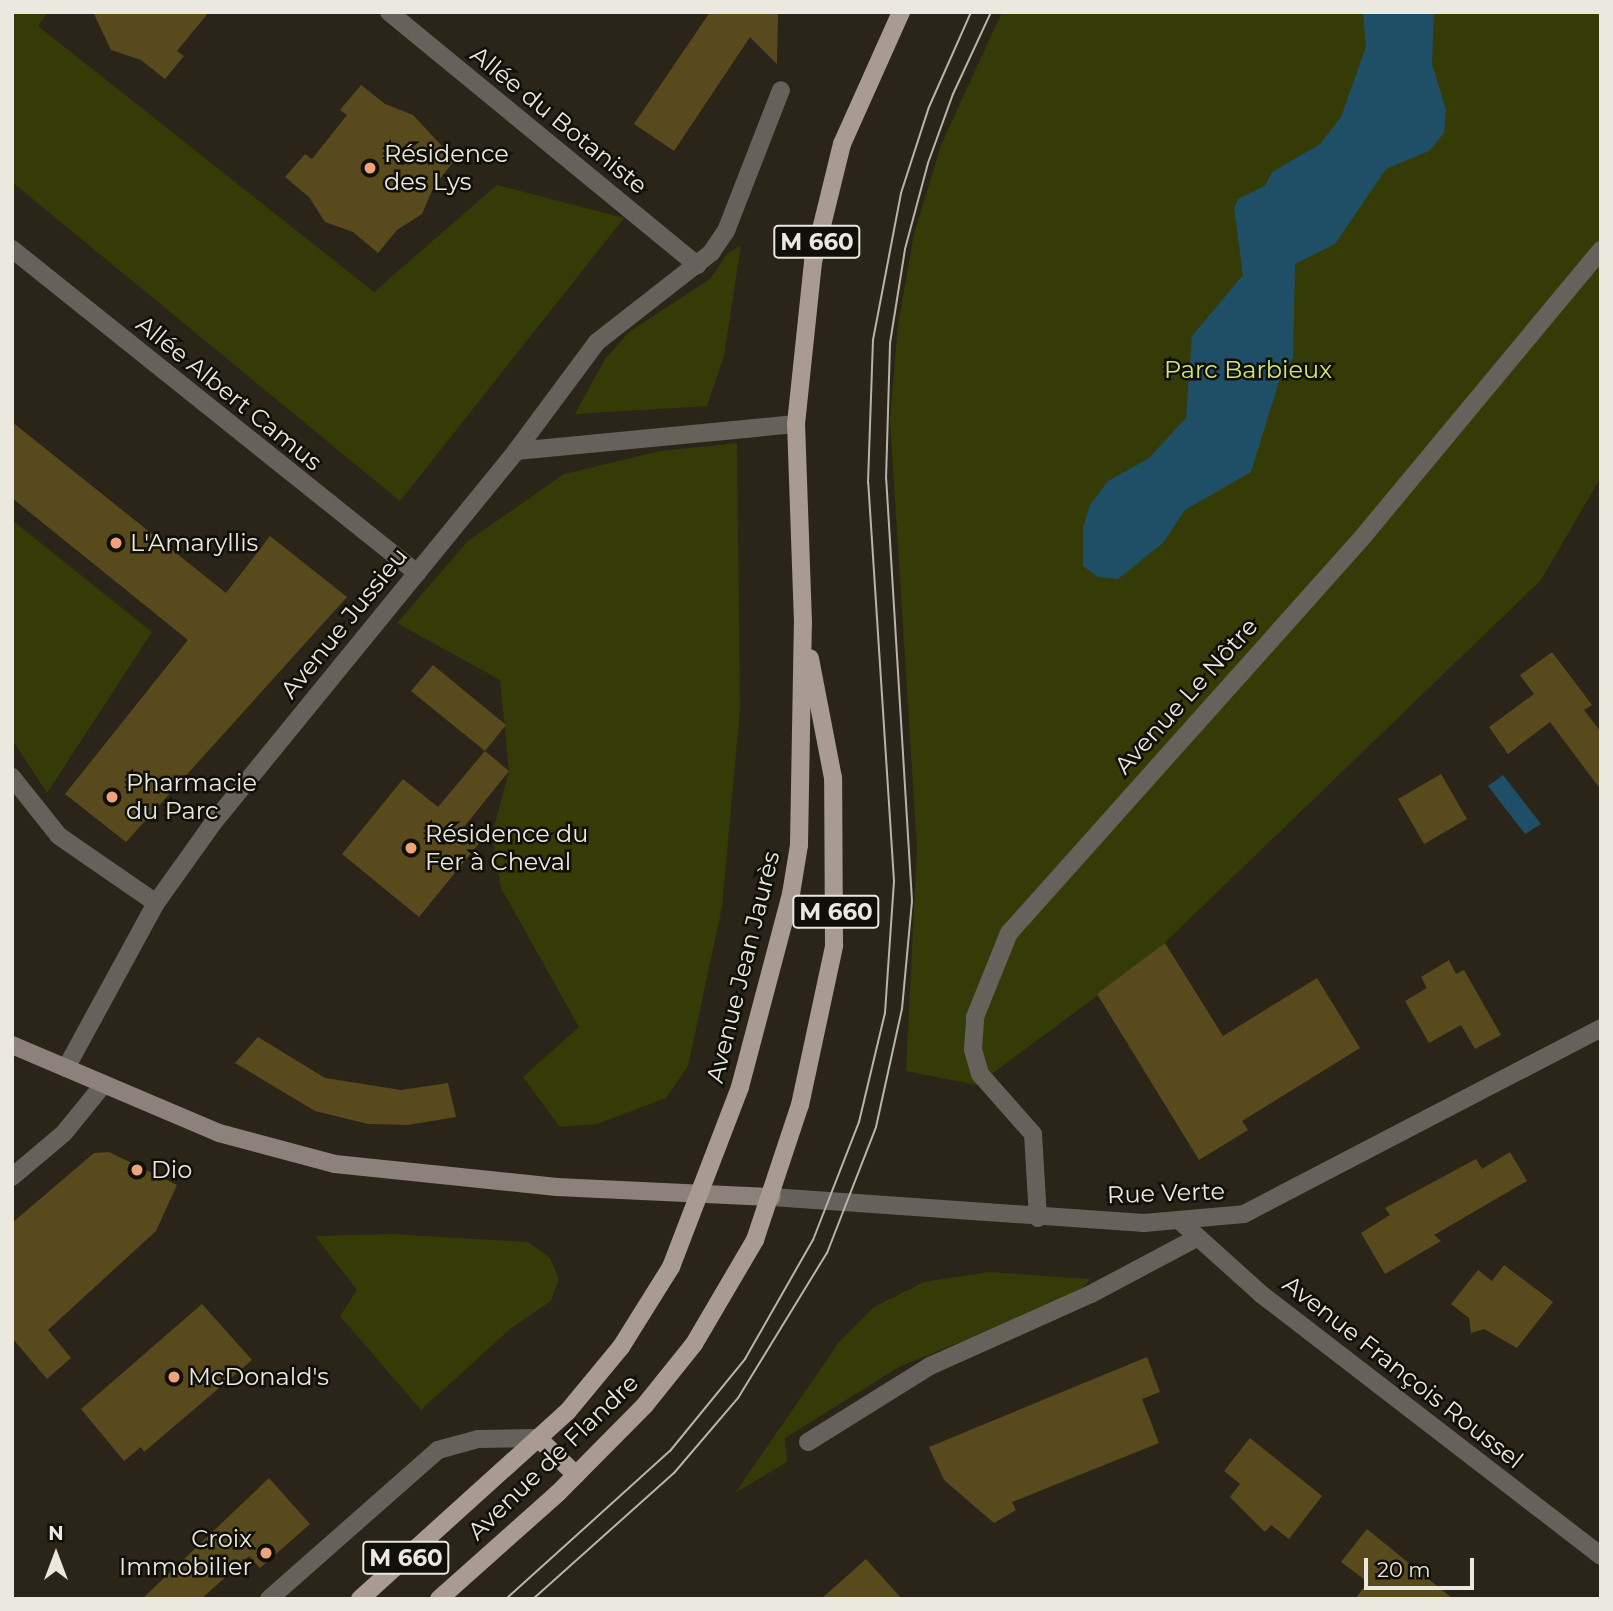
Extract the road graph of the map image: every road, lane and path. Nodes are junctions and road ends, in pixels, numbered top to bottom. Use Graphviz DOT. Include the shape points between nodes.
graph roads {
  1 [pos="389,12"];
  2 [pos="901,12"];
  3 [pos="781,90"];
  4 [pos="12,249"];
  5 [pos="1601,250"];
  6 [pos="697,265"];
  7 [pos="796,424"];
  8 [pos="516,451"];
  9 [pos="417,573"];
  10 [pos="803,623"];
  11 [pos="12,778"];
  12 [pos="156,903"];
  13 [pos="1601,1028"];
  14 [pos="12,1045"];
  15 [pos="66,1068"];
  16 [pos="104,1084"];
  17 [pos="12,1177"];
  18 [pos="702,1192"];
  19 [pos="772,1196"];
  20 [pos="1038,1218"];
  21 [pos="1180,1222"];
  22 [pos="1198,1237"];
  23 [pos="538,1438"];
  24 [pos="808,1442"];
  25 [pos="576,1475"];
  26 [pos="1601,1556"];
  27 [pos="269,1599"];
  28 [pos="360,1599"];
  29 [pos="439,1599"];
  1 -- 6 [label="street, Allée du Botaniste"];
  2 -- 7 [label="main road, Avenue Jean Jaurès / M 660" via="854,113 830,183 804,319"];
  3 -- 6 [label="street, Avenue Jussieu" via="726,232"];
  4 -- 9 [label="street, Allée Albert Camus"];
  5 -- 20 [label="street, Avenue Le Nôtre" via="1361,539 1009,933 982,998 973,1049 980,1074 1033,1134"];
  6 -- 8 [label="street, Avenue Jussieu" via="597,342"];
  7 -- 8 [label="street"];
  7 -- 10 [label="main road, Avenue Jean Jaurès / M 660"];
  8 -- 9 [label="street, Avenue Jussieu"];
  9 -- 12 [label="street, Avenue Jussieu" via="213,823"];
  10 -- 18 [label="main road, Avenue Jean Jaurès / M 660" via="800,817 791,894 746,1067"];
  10 -- 19 [label="main road, Avenue Jean Jaurès / M 660" via="833,778 836,918 831,973"];
  11 -- 12 [label="street" via="26,802 59,836"];
  12 -- 15 [label="street, Avenue Jussieu"];
  13 -- 21 [label="street, Rue Verte" via="1244,1214"];
  14 -- 15 [label="main road"];
  15 -- 16 [label="main road"];
  16 -- 17 [label="street" via="64,1133"];
  16 -- 18 [label="main road" via="242,1141 335,1164 557,1187"];
  18 -- 19 [label="main road"];
  18 -- 23 [label="main road, Avenue de Flandre / M 660" via="671,1266 642,1318 584,1393"];
  19 -- 20 [label="street, Rue Verte"];
  19 -- 25 [label="main road, Avenue de Flandre / M 660" via="755,1240 694,1344 645,1405"];
  20 -- 21 [label="street, Rue Verte"];
  21 -- 22 [label="street, Avenue François Roussel"];
  22 -- 24 [label="street" via="1091,1294 930,1366"];
  22 -- 26 [label="street, Avenue François Roussel" via="1261,1294"];
  23 -- 25 [label="main road"];
  23 -- 27 [label="street, Avenue de Flandre" via="478,1439 438,1450"];
  23 -- 28 [label="main road, Avenue de Flandre / M 660"];
  25 -- 29 [label="main road, Avenue de Flandre / M 660"];
}
